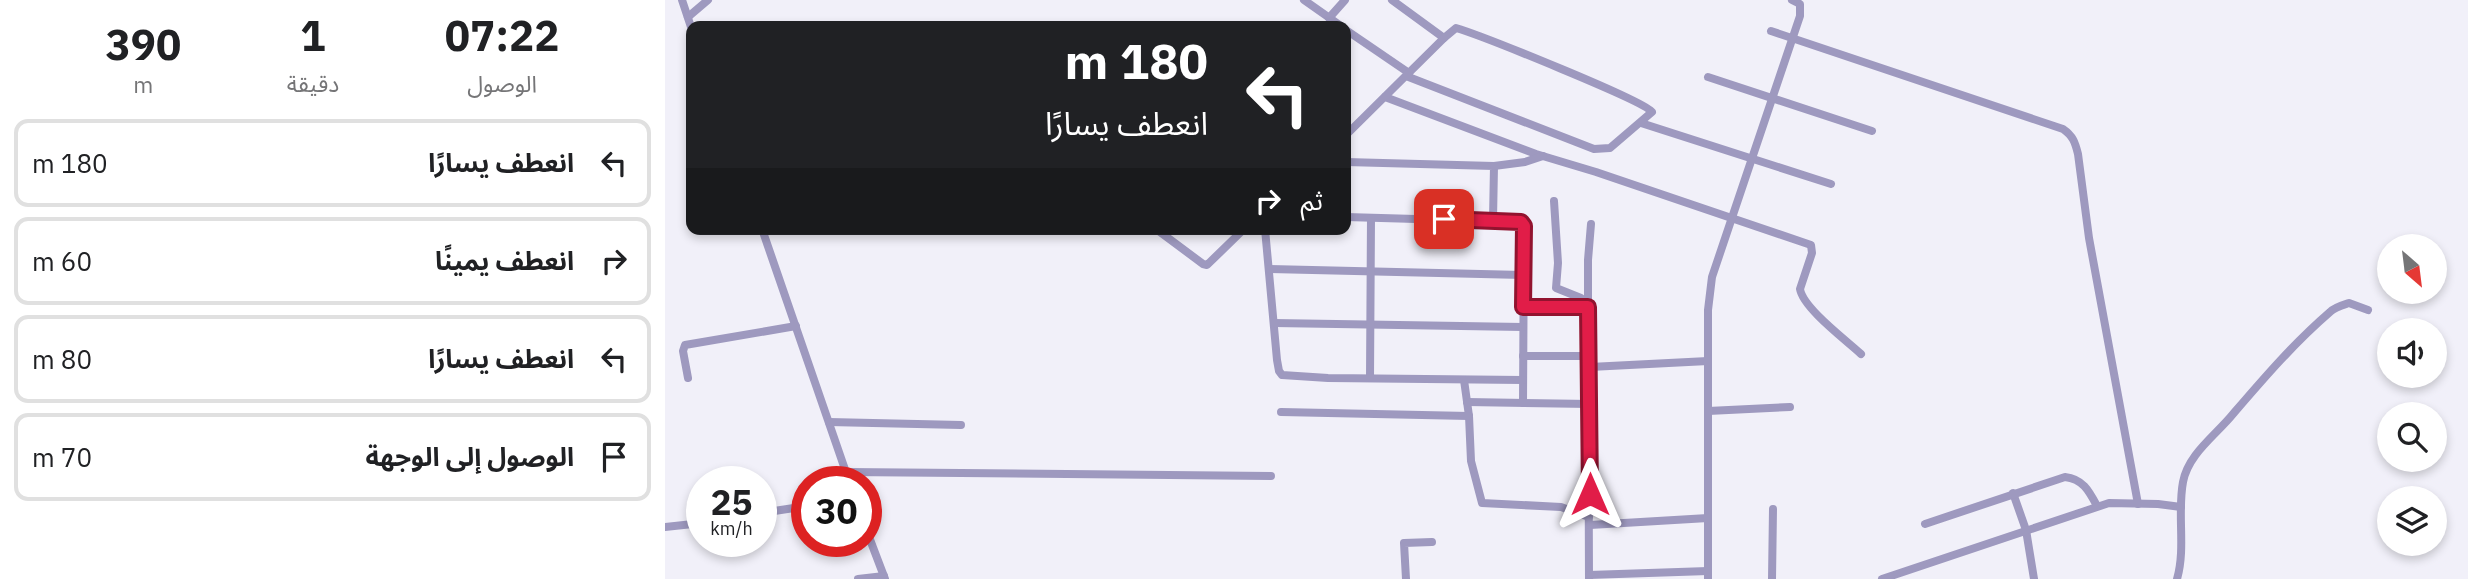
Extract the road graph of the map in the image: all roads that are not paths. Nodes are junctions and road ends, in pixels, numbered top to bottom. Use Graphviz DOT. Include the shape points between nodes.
graph roads {
  1 [pos="682,0"];
  2 [pos="708,0"];
  3 [pos="1304,0"];
  4 [pos="1345,0"];
  5 [pos="1392,0"];
  6 [pos="1793,0"];
  7 [pos="688,17"];
  8 [pos="1329,18"];
  9 [pos="689,21"];
  10 [pos="1334,21"];
  11 [pos="1771,31"];
  12 [pos="1351,34"];
  13 [pos="1444,38"];
  14 [pos="1793,38"];
  15 [pos="1408,75"];
  16 [pos="1708,77"];
  17 [pos="1385,97"];
  18 [pos="1772,99"];
  19 [pos="1641,123"];
  20 [pos="1351,130"];
  21 [pos="1873,131"];
  22 [pos="1543,156"];
  23 [pos="1752,160"];
  24 [pos="1351,162"];
  25 [pos="1494,166"];
  26 [pos="1831,184"];
  27 [pos="1554,201"];
  28 [pos="1351,217"];
  29 [pos="1371,218"];
  30 [pos="1732,219"];
  31 [pos="1493,220"];
  32 [pos="1591,224"];
  33 [pos="764,235"];
  34 [pos="1164,235"];
  35 [pos="1237,235"];
  36 [pos="1266,235"];
  37 [pos="1269,269"];
  38 [pos="1371,271"];
  39 [pos="1523,275"];
  40 [pos="1523,307"];
  41 [pos="1586,307"];
  42 [pos="2368,310"];
  43 [pos="1274,323"];
  44 [pos="1370,325"];
  45 [pos="796,326"];
  46 [pos="1523,327"];
  47 [pos="1861,354"];
  48 [pos="1523,356"];
  49 [pos="1590,356"];
  50 [pos="1708,361"];
  51 [pos="1590,367"];
  52 [pos="688,378"];
  53 [pos="1370,378"];
  54 [pos="1464,380"];
  55 [pos="1523,380"];
  56 [pos="1467,402"];
  57 [pos="1523,403"];
  58 [pos="1590,404"];
  59 [pos="1790,408"];
  60 [pos="1708,411"];
  61 [pos="1281,412"];
  62 [pos="1469,416"];
  63 [pos="829,422"];
  64 [pos="961,425"];
  65 [pos="844,466"];
  66 [pos="1271,476"];
  67 [pos="882,477"];
  68 [pos="2013,494"];
  69 [pos="2138,504"];
  70 [pos="2097,506"];
  71 [pos="2181,507"];
  72 [pos="1773,509"];
  73 [pos="1708,518"];
  74 [pos="1590,521"];
  75 [pos="1925,524"];
  76 [pos="686,525"];
  77 [pos="665,527"];
  78 [pos="2027,530"];
  79 [pos="1432,542"];
  80 [pos="877,557"];
  81 [pos="1708,575"];
  82 [pos="885,577"];
  83 [pos="1589,577"];
  84 [pos="858,579"];
  85 [pos="1406,579"];
  86 [pos="1772,579"];
  87 [pos="1882,579"];
  88 [pos="2033,579"];
  89 [pos="2177,579"];
  1 -- 7 [label="street"];
  2 -- 7 [label="street"];
  3 -- 8 [label="street"];
  4 -- 8 [label="street"];
  5 -- 13 [label="street"];
  6 -- 14 [label="street" via="1801,9"];
  7 -- 9 [label="street"];
  8 -- 10 [label="street"];
  11 -- 14 [label="street"];
  12 -- 15 [label="street"];
  13 -- 15 [label="street"];
  13 -- 19 [label="street" via="1459,29 1620,93 1652,110"];
  14 -- 18 [label="street"];
  14 -- 69 [label="street" via="2071,134"];
  15 -- 17 [label="street"];
  15 -- 19 [label="street" via="1594,149 1610,148"];
  16 -- 18 [label="street"];
  17 -- 20 [label="street"];
  17 -- 22 [label="street"];
  18 -- 21 [label="street"];
  18 -- 23 [label="street"];
  19 -- 23 [label="street"];
  22 -- 25 [label="street"];
  22 -- 30 [label="street"];
  23 -- 26 [label="street"];
  23 -- 30 [label="street"];
  24 -- 25 [label="street"];
  25 -- 31 [label="street"];
  27 -- 41 [label="street" via="1556,288 1581,298"];
  28 -- 29 [label="street"];
  29 -- 31 [label="street"];
  29 -- 38 [label="street"];
  30 -- 47 [label="street" via="1811,245 1800,294"];
  30 -- 50 [label="street" via="1712,277"];
  31 -- 39 [label="street" via="1523,224"];
  32 -- 41 [label="street"];
  33 -- 45 [label="street"];
  34 -- 35 [label="street" via="1203,264 1215,259"];
  36 -- 37 [label="street"];
  37 -- 38 [label="street"];
  37 -- 43 [label="street"];
  38 -- 39 [label="street"];
  38 -- 44 [label="street"];
  39 -- 40 [label="street"];
  40 -- 41 [label="street"];
  40 -- 46 [label="street"];
  41 -- 49 [label="street"];
  42 -- 71 [label="street" via="2350,303 2332,310 2264,377 2187,467"];
  43 -- 44 [label="street"];
  43 -- 53 [label="street" via="1282,375"];
  44 -- 46 [label="street"];
  44 -- 53 [label="street"];
  45 -- 52 [label="street" via="685,345"];
  45 -- 63 [label="street"];
  46 -- 48 [label="street"];
  48 -- 49 [label="street"];
  48 -- 55 [label="street"];
  49 -- 51 [label="street"];
  50 -- 51 [label="street"];
  50 -- 60 [label="street"];
  51 -- 58 [label="street"];
  53 -- 54 [label="street"];
  54 -- 55 [label="street"];
  54 -- 56 [label="street"];
  55 -- 57 [label="street"];
  56 -- 57 [label="street"];
  56 -- 62 [label="street"];
  57 -- 58 [label="street"];
  58 -- 74 [label="street"];
  59 -- 60 [label="street"];
  60 -- 73 [label="street"];
  61 -- 62 [label="street"];
  62 -- 74 [label="street" via="1471,461 1482,503 1561,507"];
  63 -- 64 [label="street"];
  63 -- 65 [label="street"];
  66 -- 67 [label="street"];
  68 -- 70 [label="street" via="2075,478"];
  68 -- 75 [label="street"];
  68 -- 78 [label="street"];
  69 -- 70 [label="street"];
  69 -- 71 [label="street"];
  70 -- 78 [label="street"];
  71 -- 89 [label="street"];
  72 -- 86 [label="street"];
  73 -- 74 [label="street"];
  73 -- 81 [label="street"];
  74 -- 83 [label="street"];
  76 -- 77 [label="street"];
  78 -- 87 [label="street"];
  78 -- 88 [label="street"];
  79 -- 85 [label="street" via="1404,542"];
  80 -- 82 [label="street"];
  81 -- 83 [label="street"];
  82 -- 84 [label="street"];
}
